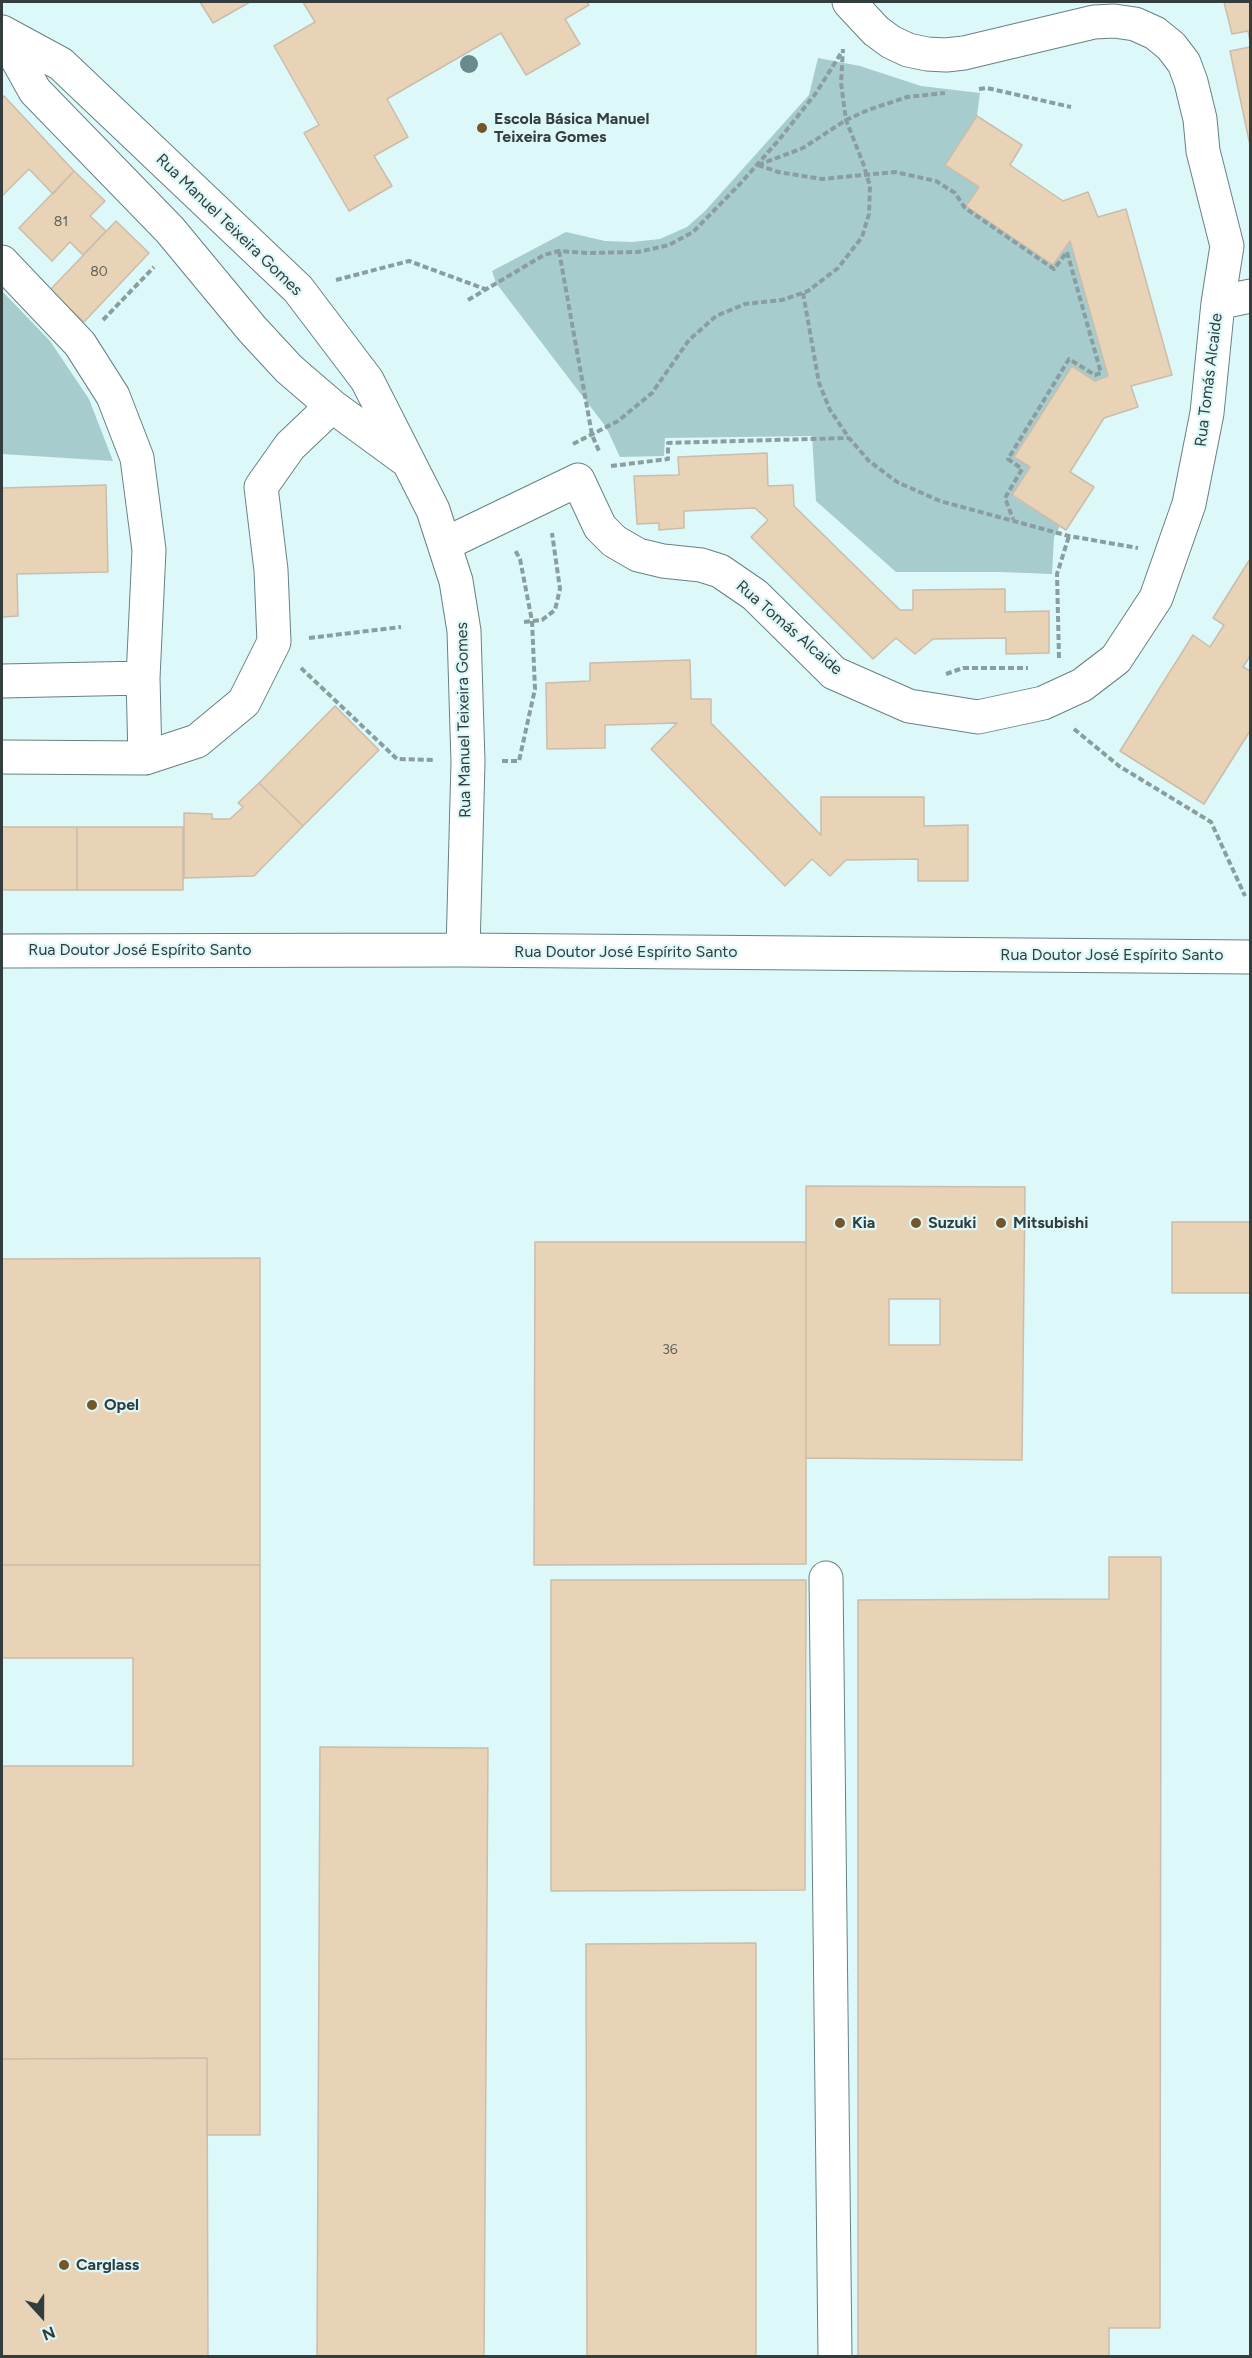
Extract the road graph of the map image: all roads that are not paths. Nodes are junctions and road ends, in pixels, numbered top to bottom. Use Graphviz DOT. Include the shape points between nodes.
graph roads {
  1 [pos="859,13"];
  2 [pos="2,32"];
  3 [pos="2,262"];
  4 [pos="1251,296"];
  5 [pos="1218,303"];
  6 [pos="332,406"];
  7 [pos="409,462"];
  8 [pos="445,544"];
  9 [pos="143,678"];
  10 [pos="2,681"];
  11 [pos="2,757"];
  12 [pos="145,758"];
  13 [pos="2,951"];
  14 [pos="463,951"];
  15 [pos="1251,957"];
  16 [pos="826,1578"];
  17 [pos="836,2356"];
  1 -- 5 [label="street, Rua Tomás Alcaide" via="891,42 936,55 964,53 1094,22 1125,22 1155,33 1184,63 1200,119 1203,151 1227,246"];
  2 -- 6 [label="street, Rua Manuel Teixeira Gomes" via="35,91 170,230 289,369"];
  2 -- 7 [label="street, Rua Manuel Teixeira Gomes" via="61,64 298,289 367,380"];
  3 -- 9 [label="street" via="80,344 113,396 137,458 149,550"];
  4 -- 5 [label="street, Rua Tomás Alcaide"];
  5 -- 8 [label="street, Rua Tomás Alcaide" via="1207,413 1190,504 1156,598 1116,659 1082,685 1043,703 978,717 909,706 834,672 755,595 720,571 638,555 614,541 600,527 578,480"];
  6 -- 7 [label="street, Rua Manuel Teixeira Gomes"];
  6 -- 12 [label="street" via="290,446 261,487 271,570 274,642 244,702 197,741"];
  7 -- 8 [label="street, Rua Manuel Teixeira Gomes"];
  8 -- 14 [label="street, Rua Manuel Teixeira Gomes" via="456,580 464,631 468,762"];
  9 -- 10 [label="street"];
  9 -- 12 [label="street"];
  11 -- 12 [label="street"];
  13 -- 14 [label="street, Rua Doutor José Espírito Santo"];
  14 -- 15 [label="street, Rua Doutor José Espírito Santo"];
  16 -- 17 [label="street"];
}
